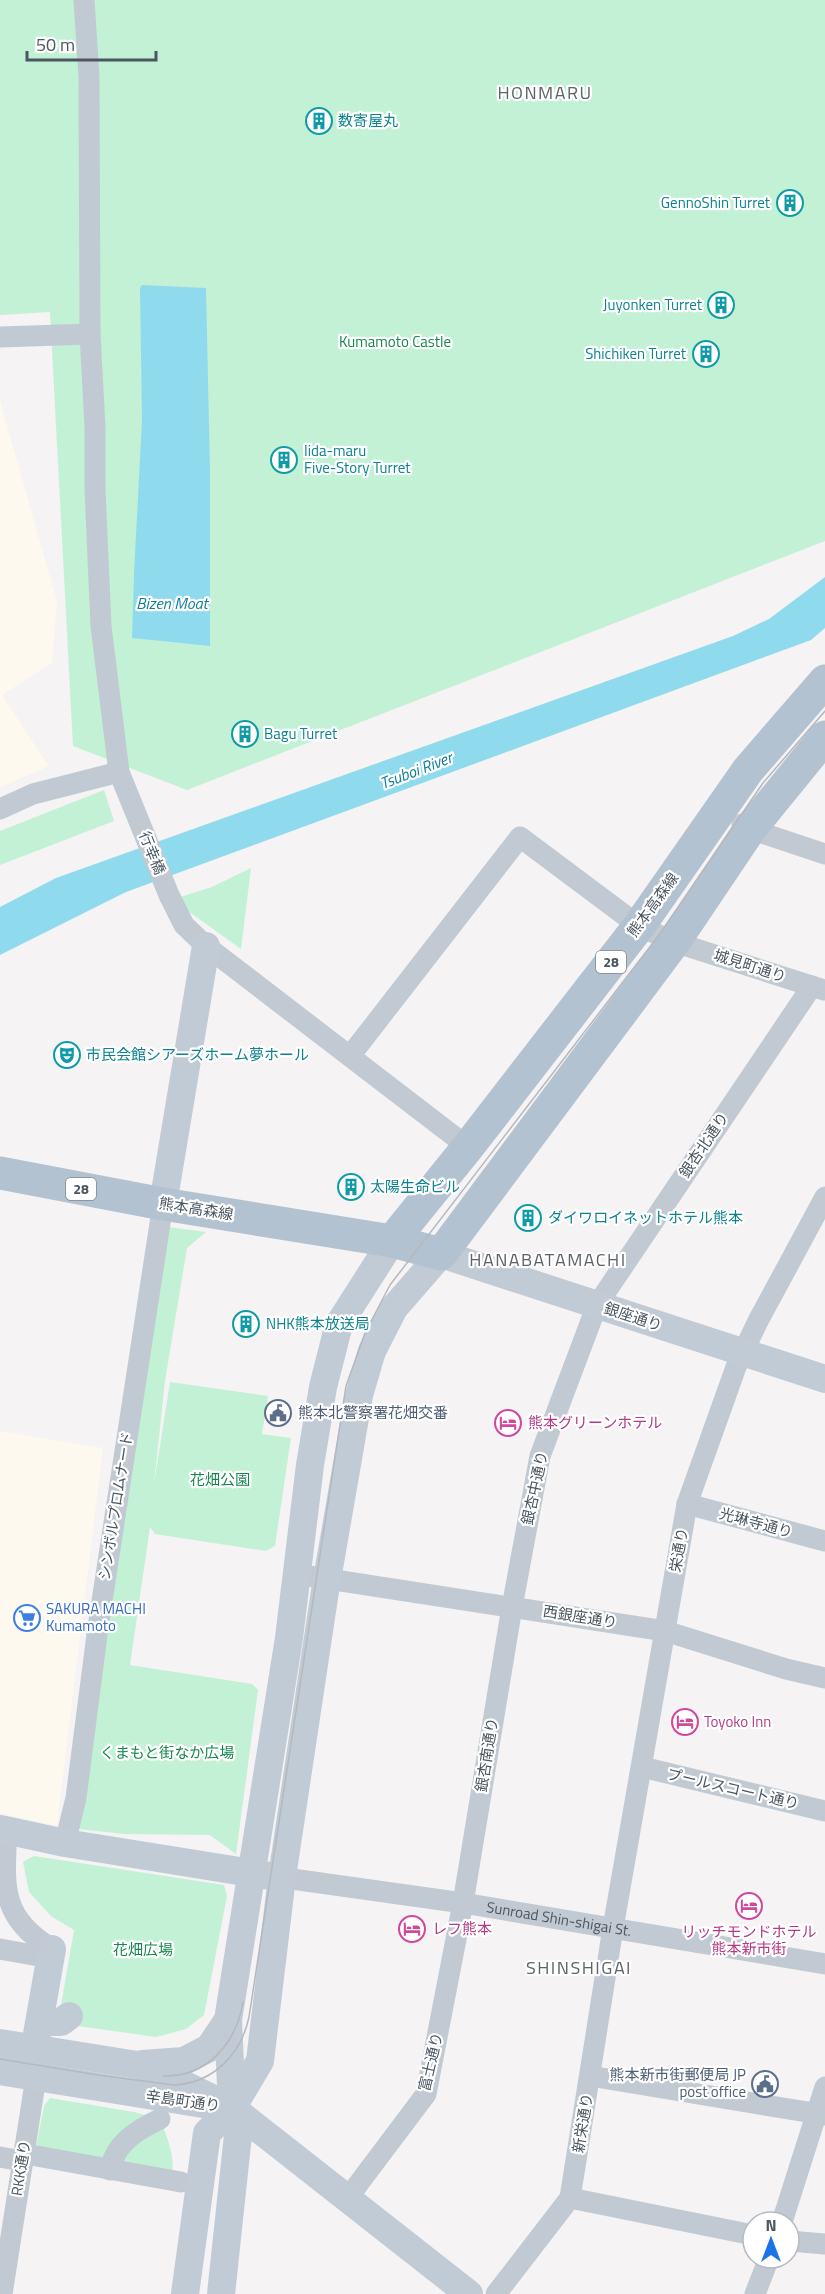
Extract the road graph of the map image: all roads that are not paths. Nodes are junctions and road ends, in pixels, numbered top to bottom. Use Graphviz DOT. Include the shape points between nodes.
graph roads {
  1 [pos="84,0"];
  2 [pos="90,334"];
  3 [pos="0,337"];
  4 [pos="825,681"];
  5 [pos="825,737"];
  6 [pos="119,772"];
  7 [pos="0,809"];
  8 [pos="721,811"];
  9 [pos="750,829"];
  10 [pos="825,854"];
  11 [pos="639,926"];
  12 [pos="674,942"];
  13 [pos="206,946"];
  14 [pos="818,988"];
  15 [pos="350,1056"];
  16 [pos="468,1148"];
  17 [pos="0,1173"];
  18 [pos="825,1197"];
  19 [pos="163,1204"];
  20 [pos="817,1231"];
  21 [pos="392,1241"];
  22 [pos="441,1254"];
  23 [pos="597,1305"];
  24 [pos="743,1353"];
  25 [pos="825,1379"];
  26 [pos="687,1504"];
  27 [pos="825,1541"];
  28 [pos="296,1574"];
  29 [pos="329,1579"];
  30 [pos="512,1607"];
  31 [pos="664,1631"];
  32 [pos="825,1678"];
  33 [pos="642,1767"];
  34 [pos="825,1811"];
  35 [pos="3,1830"];
  36 [pos="65,1843"];
  37 [pos="251,1872"];
  38 [pos="287,1878"];
  39 [pos="463,1903"];
  40 [pos="613,1928"];
  41 [pos="0,1949"];
  42 [pos="51,1954"];
  43 [pos="825,1964"];
  44 [pos="69,2016"];
  45 [pos="228,2020"];
  46 [pos="37,2035"];
  47 [pos="0,2043"];
  48 [pos="137,2065"];
  49 [pos="0,2071"];
  50 [pos="590,2076"];
  51 [pos="36,2077"];
  52 [pos="825,2087"];
  53 [pos="232,2108"];
  54 [pos="820,2114"];
  55 [pos="160,2119"];
  56 [pos="0,2157"];
  57 [pos="26,2158"];
  58 [pos="110,2170"];
  59 [pos="181,2182"];
  60 [pos="570,2198"];
  61 [pos="347,2199"];
  62 [pos="786,2210"];
  63 [pos="741,2233"];
  64 [pos="801,2242"];
  65 [pos="825,2244"];
  66 [pos="4,2251"];
  67 [pos="764,2270"];
  68 [pos="2,2294"];
  69 [pos="185,2294"];
  70 [pos="221,2294"];
  71 [pos="469,2294"];
  72 [pos="496,2294"];
  73 [pos="755,2294"];
  1 -- 2 [label="street, 行幸橋" via="89,77"];
  2 -- 3 [label="street"];
  2 -- 6 [label="street, 行幸橋" via="101,626"];
  4 -- 8 [label="main road, 熊本高森線 / 28" via="748,770"];
  5 -- 9 [label="main road, 28"];
  6 -- 7 [label="street" via="33,794"];
  6 -- 13 [label="street, 行幸橋" via="169,895 184,925"];
  8 -- 9 [label="street"];
  8 -- 11 [label="main road, 熊本高森線 / 28"];
  9 -- 10 [label="street"];
  9 -- 12 [label="main road, 28"];
  11 -- 12 [label="street, 城見町通り"];
  11 -- 15 [label="street, 城見町通り" via="520,837"];
  11 -- 16 [label="main road, 熊本高森線 / 28"];
  12 -- 14 [label="street, 城見町通り"];
  12 -- 22 [label="main road, 28"];
  13 -- 15 [label="street, 行幸橋"];
  13 -- 19 [label="street"];
  14 -- 23 [label="street, 銀杏北通り"];
  15 -- 16 [label="street, 行幸橋"];
  16 -- 21 [label="main road, 熊本高森線 / 28"];
  17 -- 19 [label="main road, 熊本高森線 / 28"];
  18 -- 20 [label="street, 栄通り"];
  19 -- 21 [label="main road, 熊本高森線 / 28"];
  19 -- 36 [label="street, シンボルプロムナード" via="98,1627 76,1798"];
  20 -- 24 [label="street, 栄通り"];
  21 -- 22 [label="main road, 熊本高森線 / 28"];
  21 -- 28 [label="street" via="339,1324 323,1387"];
  22 -- 23 [label="street, 銀座通り"];
  22 -- 29 [label="street" via="394,1308 372,1351 359,1395"];
  23 -- 24 [label="street, 銀座通り"];
  23 -- 30 [label="street, 銀杏中通り" via="540,1456"];
  24 -- 25 [label="street, 銀座通り"];
  24 -- 26 [label="street, 栄通り"];
  26 -- 27 [label="street, 光琳寺通り"];
  26 -- 31 [label="street, 栄通り"];
  28 -- 29 [label="street, 西銀座通り"];
  28 -- 37 [label="street"];
  29 -- 30 [label="street, 西銀座通り"];
  29 -- 38 [label="street"];
  30 -- 31 [label="street, 西銀座通り"];
  30 -- 39 [label="street, 銀杏南通り"];
  31 -- 32 [label="street, 西銀座通り"];
  31 -- 33 [label="street, 栄通り"];
  33 -- 34 [label="street, プールスコート通り"];
  33 -- 40 [label="street, 栄通り"];
  35 -- 36 [label="street"];
  35 -- 42 [label="street" via="7,1905 32,1938"];
  36 -- 37 [label="street"];
  37 -- 38 [label="street"];
  37 -- 45 [label="street"];
  38 -- 39 [label="street, Sunroad Shin-shigai St."];
  38 -- 53 [label="street" via="260,2061"];
  39 -- 40 [label="street, Sunroad Shin-shigai St."];
  39 -- 61 [label="street, 富士通り" via="426,2094"];
  40 -- 43 [label="street, Sunroad Shin-shigai St."];
  40 -- 50 [label="street, 新栄通り"];
  41 -- 42 [label="street"];
  42 -- 46 [label="street"];
  44 -- 46 [label="street"];
  45 -- 48 [label="street" via="209,2048 184,2061"];
  45 -- 53 [label="street"];
  46 -- 47 [label="street, 辛島町通り"];
  46 -- 48 [label="street, 辛島町通り"];
  46 -- 51 [label="street" via="33,2057"];
  48 -- 53 [label="street, 辛島町通り"];
  49 -- 51 [label="street, 辛島町通り"];
  50 -- 54 [label="street"];
  50 -- 60 [label="street, 新栄通り"];
  51 -- 53 [label="street, 辛島町通り"];
  51 -- 57 [label="street, RKK通り"];
  52 -- 54 [label="street"];
  53 -- 61 [label="street"];
  53 -- 69 [label="street" via="207,2133"];
  53 -- 70 [label="street" via="238,2135"];
  54 -- 62 [label="street"];
  55 -- 58 [label="street" via="138,2129 122,2145"];
  56 -- 57 [label="street"];
  57 -- 58 [label="street"];
  57 -- 66 [label="street, RKK通り"];
  58 -- 59 [label="street"];
  60 -- 63 [label="street"];
  60 -- 72 [label="street, 新栄通り"];
  61 -- 71 [label="street"];
  64 -- 65 [label="street"];
  66 -- 68 [label="street, RKK通り"];
  67 -- 73 [label="street"];
}
